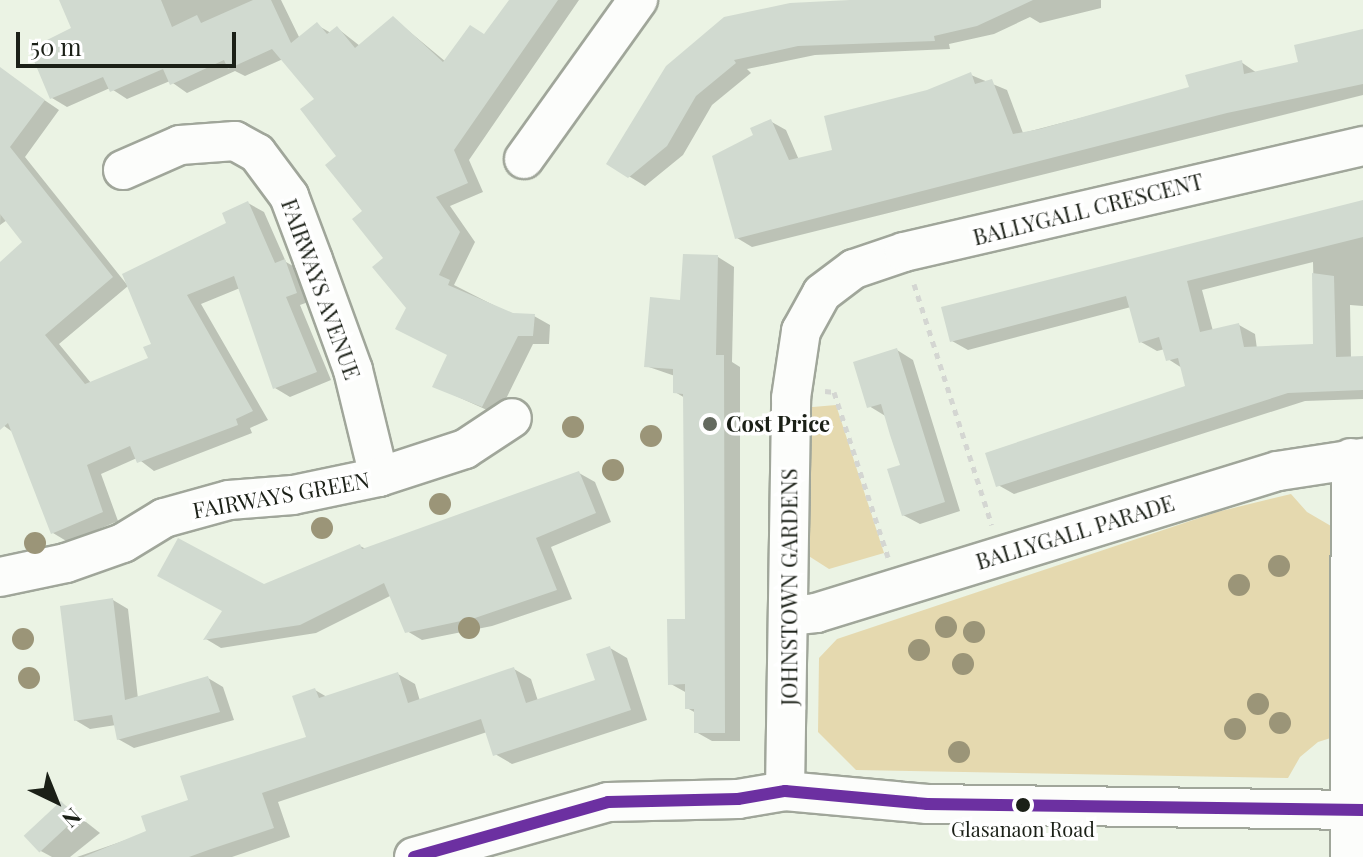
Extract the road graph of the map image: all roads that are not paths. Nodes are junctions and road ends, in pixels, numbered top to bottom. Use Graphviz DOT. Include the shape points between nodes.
graph roads {
  1 [pos="638,0"];
  2 [pos="1363,146"];
  3 [pos="524,159"];
  4 [pos="123,170"];
  5 [pos="822,293"];
  6 [pos="512,418"];
  7 [pos="1357,458"];
  8 [pos="379,477"];
  9 [pos="0,577"];
  10 [pos="789,616"];
  11 [pos="785,791"];
  12 [pos="1356,810"];
  13 [pos="414,857"];
  14 [pos="1350,857"];
  1 -- 3 [label="street"];
  2 -- 5 [label="street, BALLYGALL CRESCENT" via="904,252 854,269"];
  4 -- 8 [label="street, FAIRWAYS AVENUE" via="180,145 235,141 257,153 289,196 353,370"];
  5 -- 10 [label="street, JOHNSTOWN GARDENS" via="801,331 792,389"];
  6 -- 8 [label="street, FAIRWAYS GREEN" via="465,449"];
  7 -- 10 [label="street, BALLYGALL PARADE" via="1278,471 816,613"];
  7 -- 12 [label="street"];
  8 -- 9 [label="street, FAIRWAYS GREEN" via="293,495 229,500 164,518 123,543 66,563"];
  10 -- 11 [label="street, JOHNSTOWN GARDENS"];
  11 -- 12 [label="street" via="927,804"];
  11 -- 13 [label="street" via="738,799 608,802"];
  12 -- 14 [label="street"];
}
